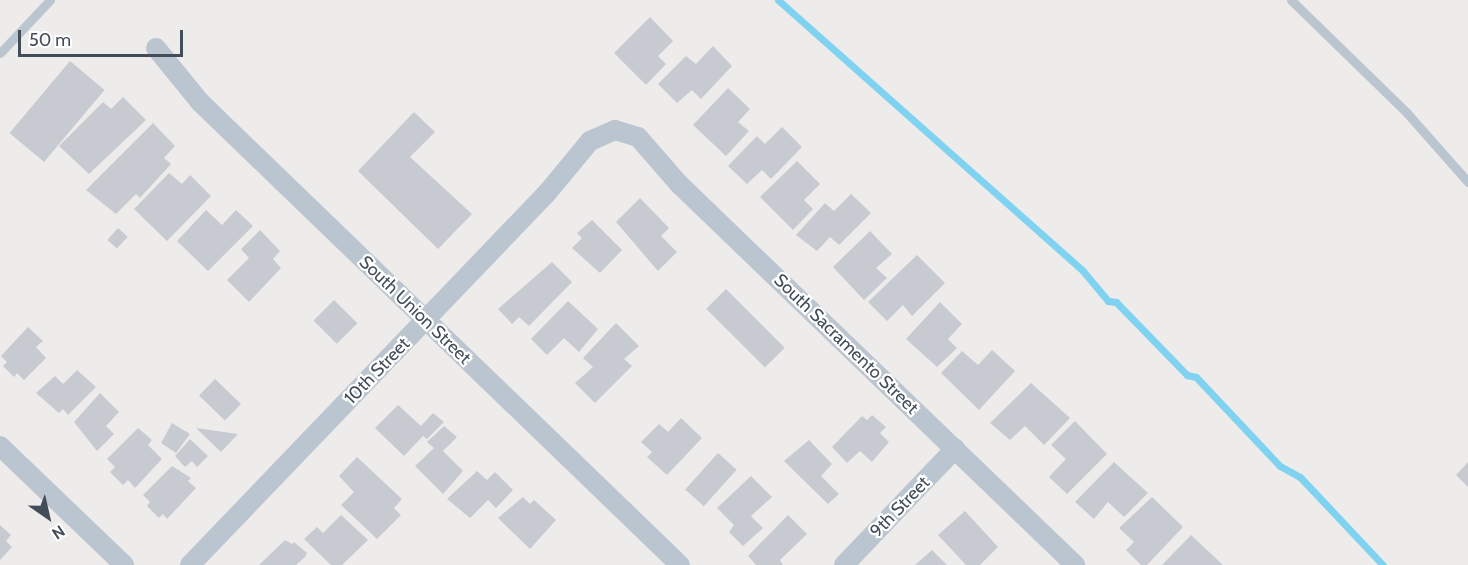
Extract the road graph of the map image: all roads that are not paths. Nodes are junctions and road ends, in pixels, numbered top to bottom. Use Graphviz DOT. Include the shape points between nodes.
graph roads {
  1 [pos="50,0"];
  2 [pos="1290,0"];
  3 [pos="156,48"];
  4 [pos="0,53"];
  5 [pos="615,130"];
  6 [pos="1468,182"];
  7 [pos="425,320"];
  8 [pos="0,446"];
  9 [pos="955,449"];
  10 [pos="124,565"];
  11 [pos="190,565"];
  12 [pos="680,565"];
  13 [pos="844,565"];
  14 [pos="1075,565"];
  1 -- 4 [label="lane"];
  2 -- 6 [label="lane" via="1407,113"];
  3 -- 7 [label="street, South Union Street" via="200,102"];
  5 -- 7 [label="street, 10th Street" via="591,141 547,193"];
  5 -- 9 [label="street, South Sacramento Street" via="638,137 679,183"];
  7 -- 11 [label="street, 10th Street"];
  7 -- 12 [label="street, South Union Street"];
  8 -- 10 [label="street"];
  9 -- 13 [label="street, 9th Street"];
  9 -- 14 [label="street, South Sacramento Street"];
}
